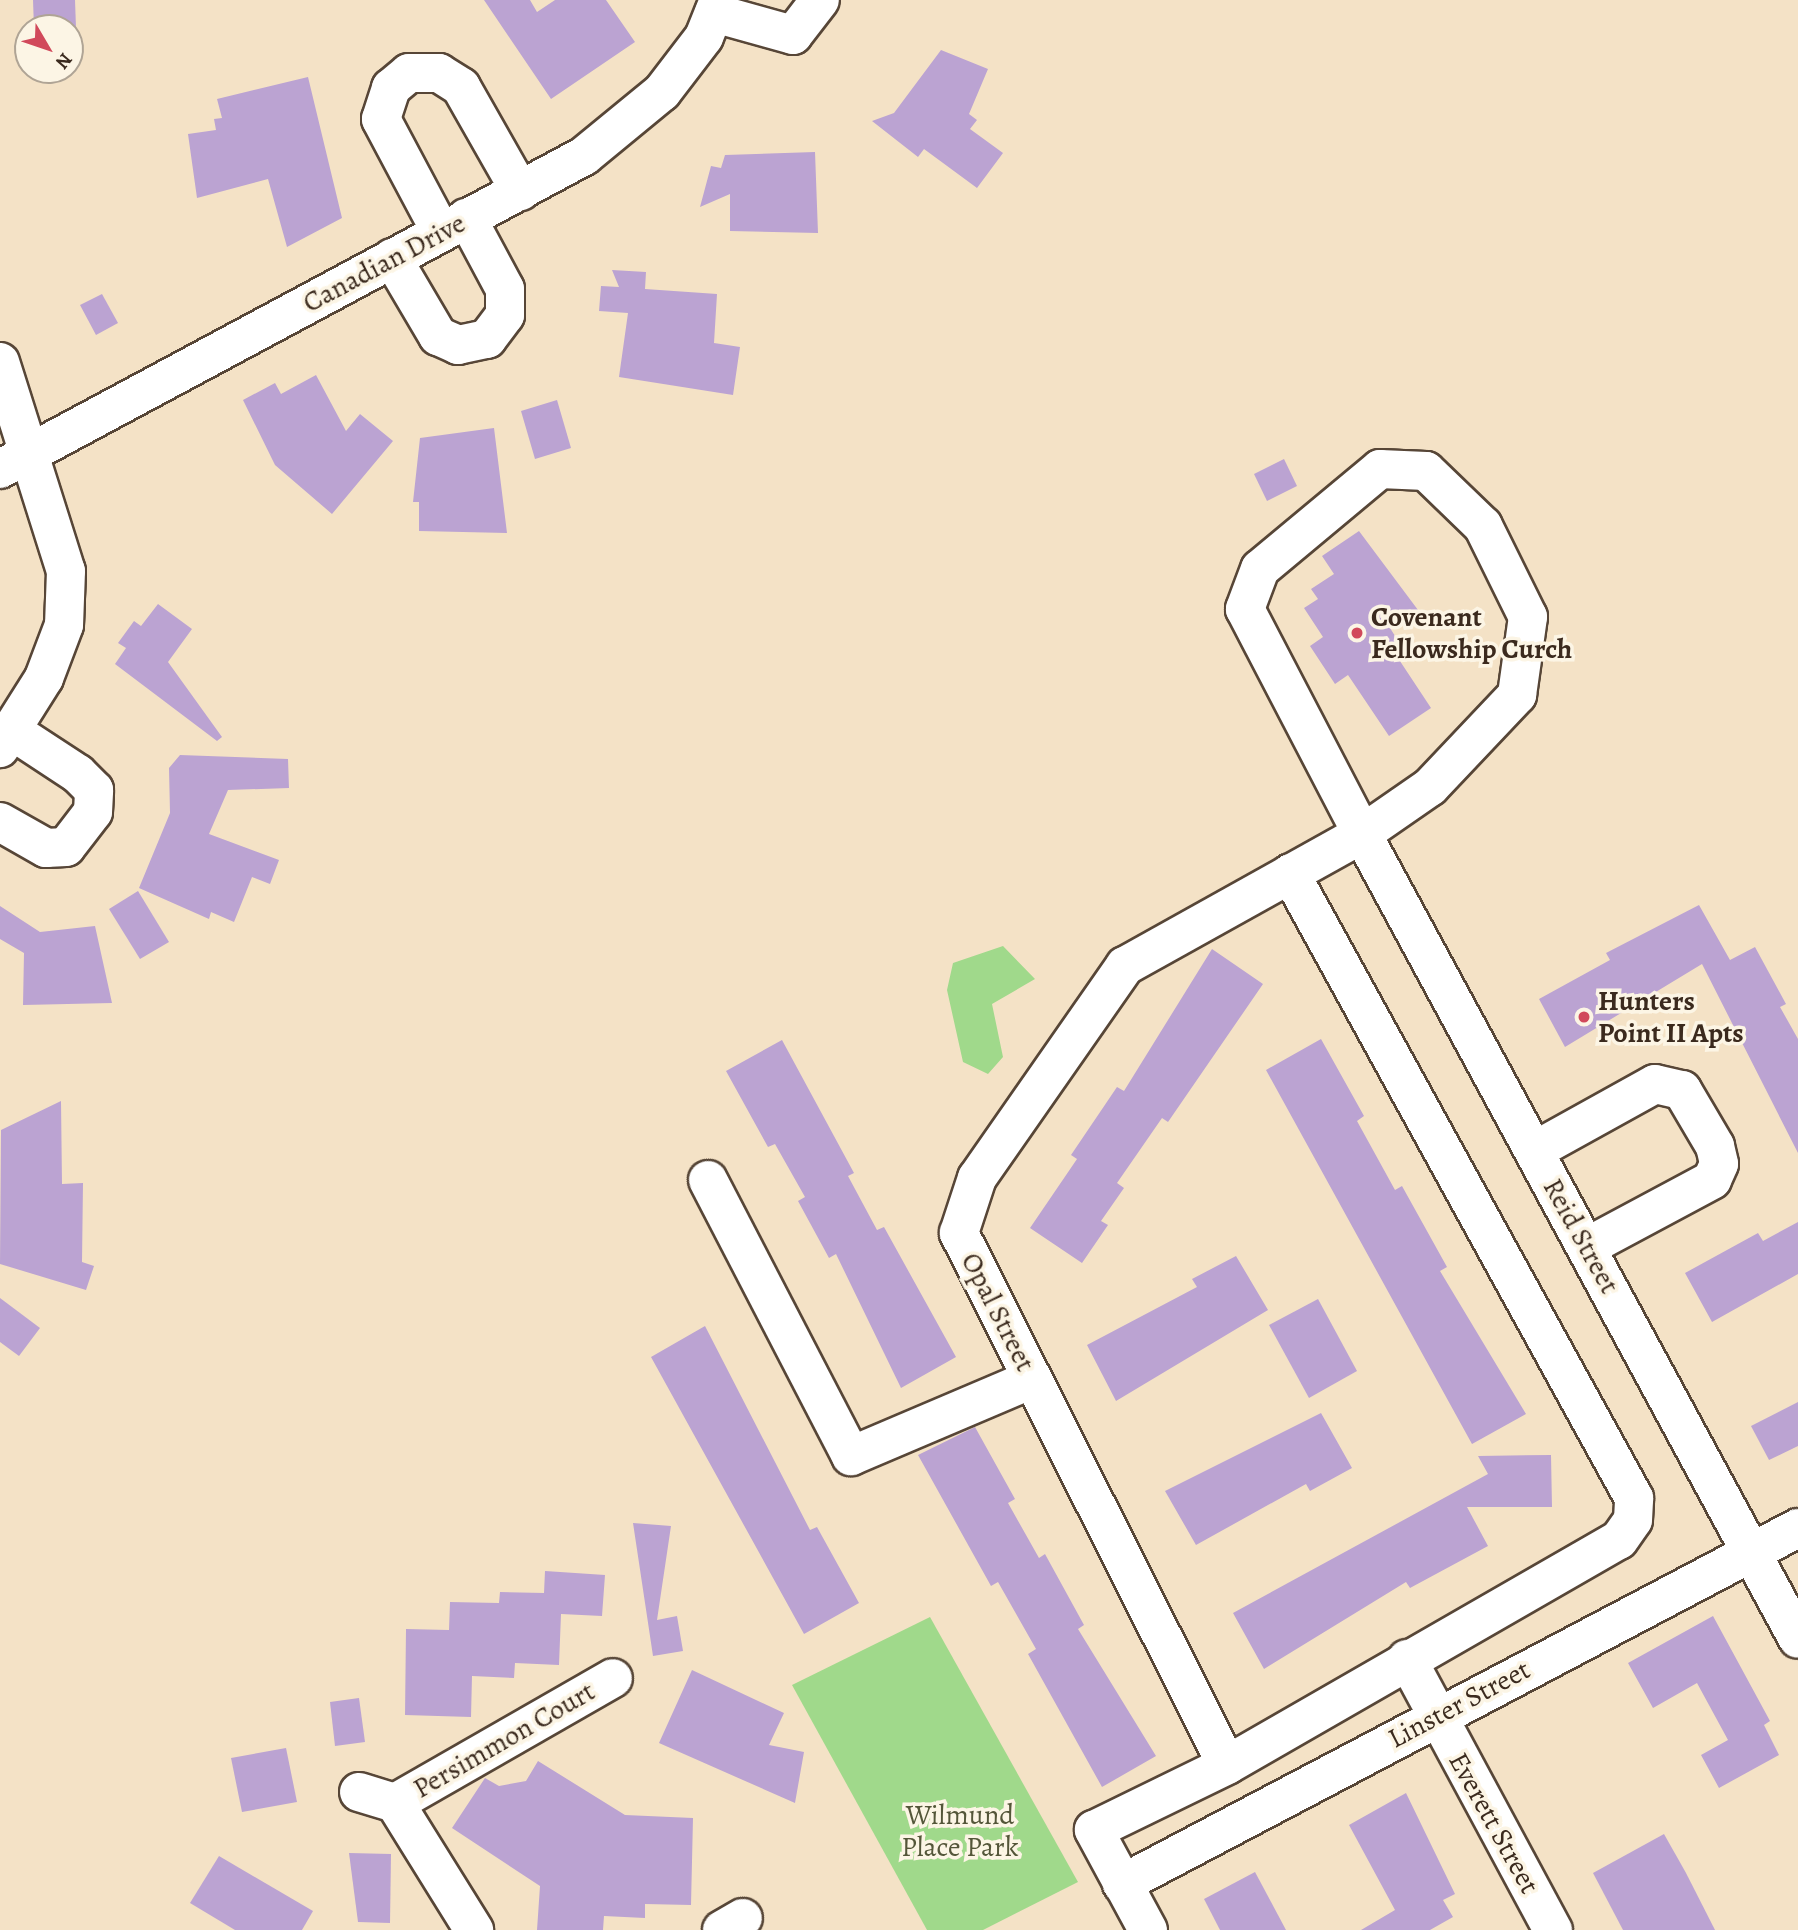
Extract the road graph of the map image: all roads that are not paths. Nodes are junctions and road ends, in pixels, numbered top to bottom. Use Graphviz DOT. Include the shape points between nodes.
graph roads {
  1 [pos="820,0"];
  2 [pos="717,7"];
  3 [pos="520,191"];
  4 [pos="454,225"];
  5 [pos="392,258"];
  6 [pos="0,362"];
  7 [pos="13,462"];
  8 [pos="6,739"];
  9 [pos="0,821"];
  10 [pos="1362,834"];
  11 [pos="1290,873"];
  12 [pos="1534,1151"];
  13 [pos="708,1180"];
  14 [pos="1587,1247"];
  15 [pos="1032,1379"];
  16 [pos="1798,1528"];
  17 [pos="1751,1552"];
  18 [pos="1798,1639"];
  19 [pos="1407,1659"];
  20 [pos="613,1678"];
  21 [pos="1435,1715"];
  22 [pos="1227,1765"];
  23 [pos="1122,1884"];
  24 [pos="474,1930"];
  25 [pos="1148,1930"];
  26 [pos="1553,1930"];
  1 -- 2 [label="street" via="793,35"];
  2 -- 3 [label="street, Canadian Drive" via="662,92 621,130"];
  3 -- 4 [label="street, Canadian Drive"];
  3 -- 4 [label="street" via="461,87 439,73 409,73 391,88 382,119 390,145"];
  4 -- 5 [label="street, Canadian Drive"];
  4 -- 5 [label="street" via="505,289 505,315 487,339 458,345 438,336"];
  5 -- 7 [label="street, Canadian Drive"];
  6 -- 7 [label="street"];
  7 -- 8 [label="street" via="64,558 64,625 44,678"];
  8 -- 9 [label="street" via="79,774 94,790 93,812 66,847 46,848"];
  10 -- 10 [label="street, Reid Street" via="1430,787 1517,695 1528,617 1483,526 1426,471 1380,469 1260,569 1245,609"];
  10 -- 11 [label="street, Opal Street"];
  10 -- 12 [label="street, Reid Street"];
  11 -- 15 [label="street, Opal Street" via="1125,966 977,1178 959,1233"];
  11 -- 19 [label="street" via="1634,1498 1633,1520 1619,1540"];
  12 -- 14 [label="street, Reid Street"];
  12 -- 14 [label="street" via="1655,1084 1682,1090 1715,1146 1719,1164 1712,1180"];
  13 -- 15 [label="street" via="850,1457"];
  14 -- 17 [label="street, Reid Street"];
  15 -- 22 [label="street, Opal Street"];
  16 -- 17 [label="street, Linster Street"];
  17 -- 18 [label="street, Reid Street"];
  17 -- 21 [label="street, Linster Street"];
  19 -- 21 [label="street, Everett Street"];
  19 -- 22 [label="street"];
  20 -- 24 [label="street, Persimmon Court" via="377,1798"];
  21 -- 23 [label="street, Linster Street"];
  21 -- 26 [label="street, Everett Street"];
  22 -- 23 [label="street" via="1094,1830"];
  23 -- 25 [label="street"];
}
